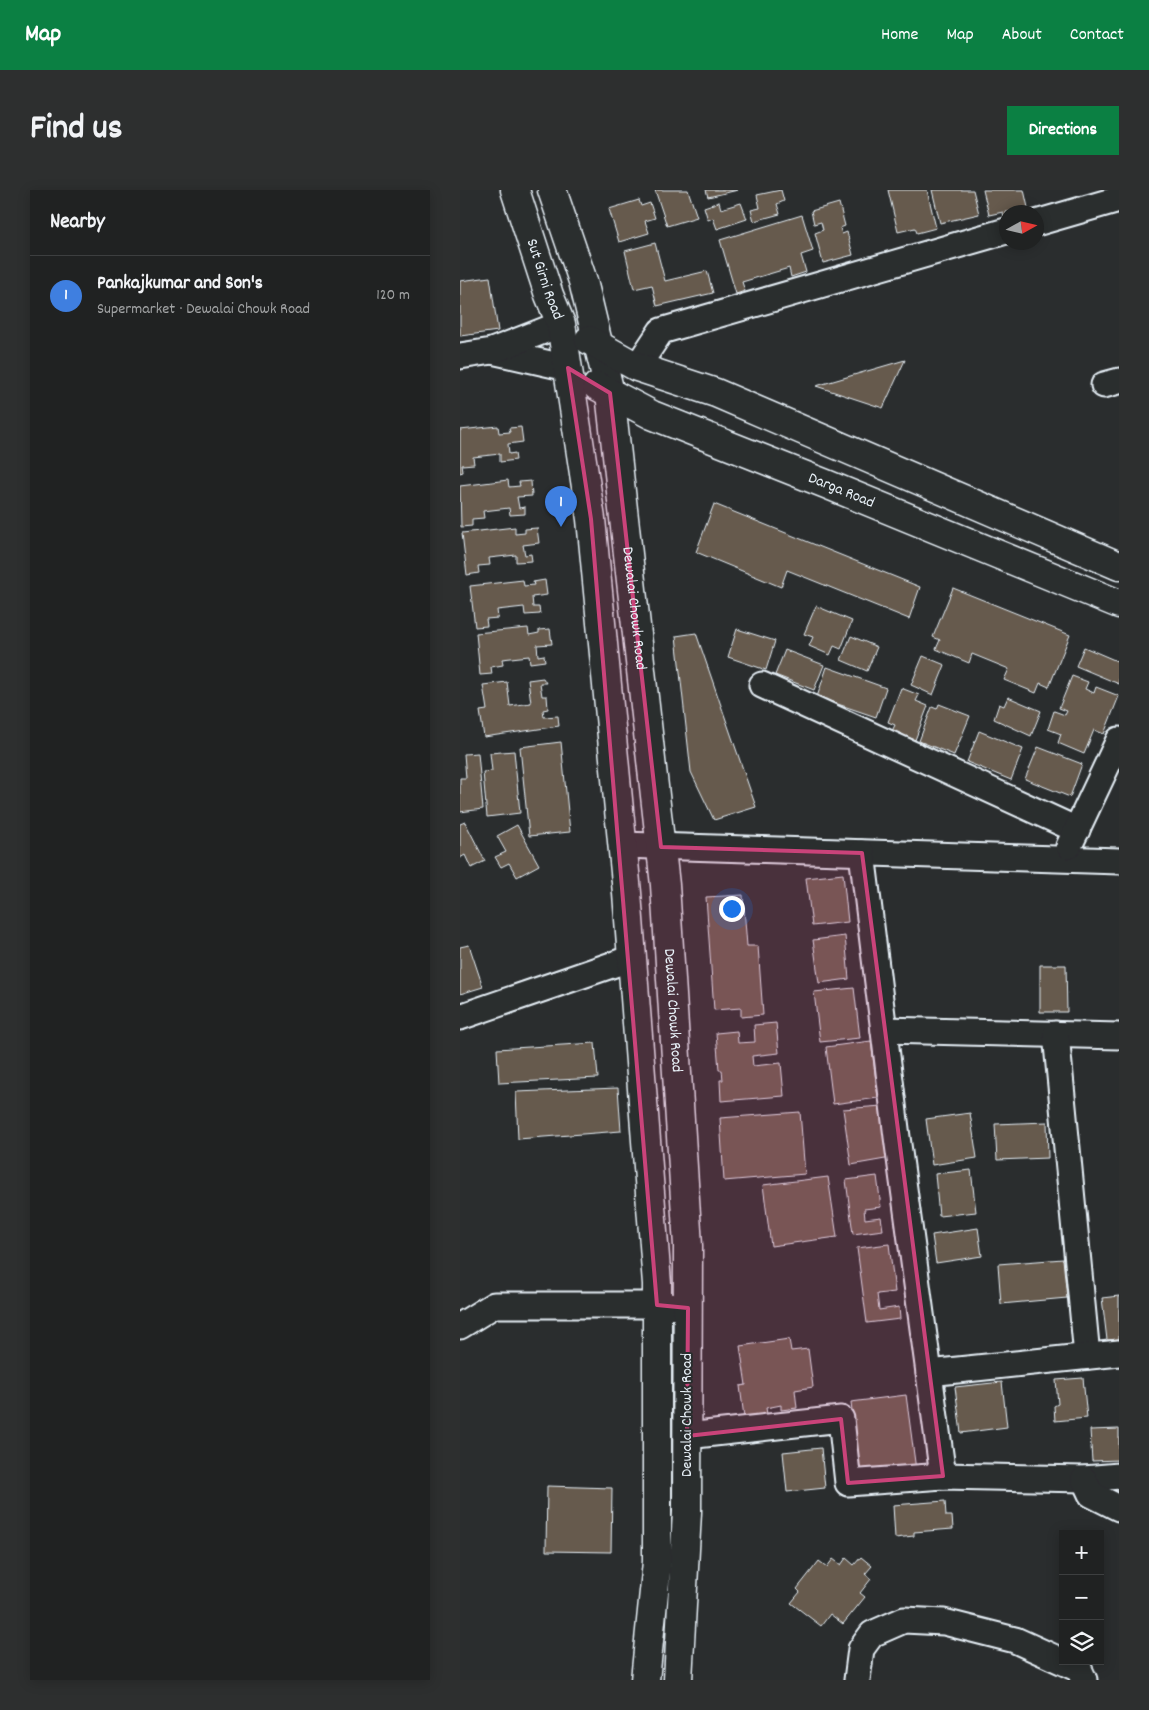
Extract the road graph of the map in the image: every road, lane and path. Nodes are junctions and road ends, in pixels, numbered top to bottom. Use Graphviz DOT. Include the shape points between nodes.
graph roads {
  1 [pos="515,190"];
  2 [pos="552,190"];
  3 [pos="1119,199"];
  4 [pos="1044,221"];
  5 [pos="999,233"];
  6 [pos="561,324"];
  7 [pos="599,346"];
  8 [pos="492,352"];
  9 [pos="460,356"];
  10 [pos="637,367"];
  11 [pos="568,368"];
  12 [pos="610,393"];
  13 [pos="1119,566"];
  14 [pos="1119,604"];
  15 [pos="762,685"];
  16 [pos="1119,740"];
  17 [pos="1077,830"];
  18 [pos="622,845"];
  19 [pos="661,847"];
  20 [pos="862,853"];
  21 [pos="1063,859"];
  22 [pos="1119,861"];
  23 [pos="632,958"];
  24 [pos="460,1017"];
  25 [pos="884,1030"];
  26 [pos="1056,1034"];
  27 [pos="1119,1036"];
  28 [pos="657,1305"];
  29 [pos="688,1308"];
  30 [pos="460,1326"];
  31 [pos="1119,1353"];
  32 [pos="1087,1356"];
  33 [pos="929,1373"];
  34 [pos="687,1436"];
  35 [pos="944,1476"];
  36 [pos="1119,1476"];
  37 [pos="1084,1479"];
  38 [pos="1119,1508"];
  39 [pos="645,1680"];
  40 [pos="678,1680"];
  41 [pos="857,1680"];
  42 [pos="1084,1680"];
  1 -- 6 [label="main road, Sut Girni Road"];
  2 -- 7 [label="main road"];
  3 -- 4 [label="street"];
  5 -- 10 [label="street" via="661,331"];
  6 -- 7 [label="main road"];
  6 -- 8 [label="street"];
  6 -- 11 [label="main road, Sut Girni Road"];
  7 -- 10 [label="main road"];
  7 -- 12 [label="main road, Dewalai Chowk Road"];
  8 -- 9 [label="street"];
  8 -- 11 [label="street"];
  10 -- 13 [label="main road" via="716,393"];
  11 -- 12 [label="main road, Darga Road"];
  11 -- 18 [label="main road, Dewalai Chowk Road" via="591,520"];
  12 -- 14 [label="main road, Darga Road" via="652,415"];
  12 -- 19 [label="main road, Dewalai Chowk Road"];
  15 -- 17 [label="street"];
  16 -- 17 [label="street"];
  17 -- 21 [label="street"];
  18 -- 19 [label="street"];
  18 -- 23 [label="main road, Dewalai Chowk Road"];
  19 -- 20 [label="street"];
  19 -- 29 [label="main road, Dewalai Chowk Road" via="688,1246"];
  20 -- 21 [label="street"];
  20 -- 25 [label="street"];
  21 -- 22 [label="street"];
  23 -- 24 [label="street"];
  23 -- 28 [label="main road, Dewalai Chowk Road"];
  25 -- 26 [label="street"];
  25 -- 33 [label="street"];
  26 -- 27 [label="street"];
  26 -- 32 [label="street"];
  28 -- 29 [label="street"];
  28 -- 30 [label="street" via="494,1306"];
  28 -- 39 [label="main road, Dewalai Chowk Road" via="657,1562"];
  29 -- 34 [label="main road, Dewalai Chowk Road"];
  31 -- 32 [label="street"];
  32 -- 33 [label="street"];
  33 -- 35 [label="street"];
  34 -- 35 [label="street" via="841,1419 848,1483"];
  34 -- 40 [label="main road, Dewalai Chowk Road" via="687,1512"];
  35 -- 37 [label="street"];
  36 -- 37 [label="street"];
  37 -- 38 [label="street" via="1091,1494"];
  41 -- 42 [label="street" via="861,1650 872,1634 904,1620 944,1622 1015,1640 1079,1669"];
}
